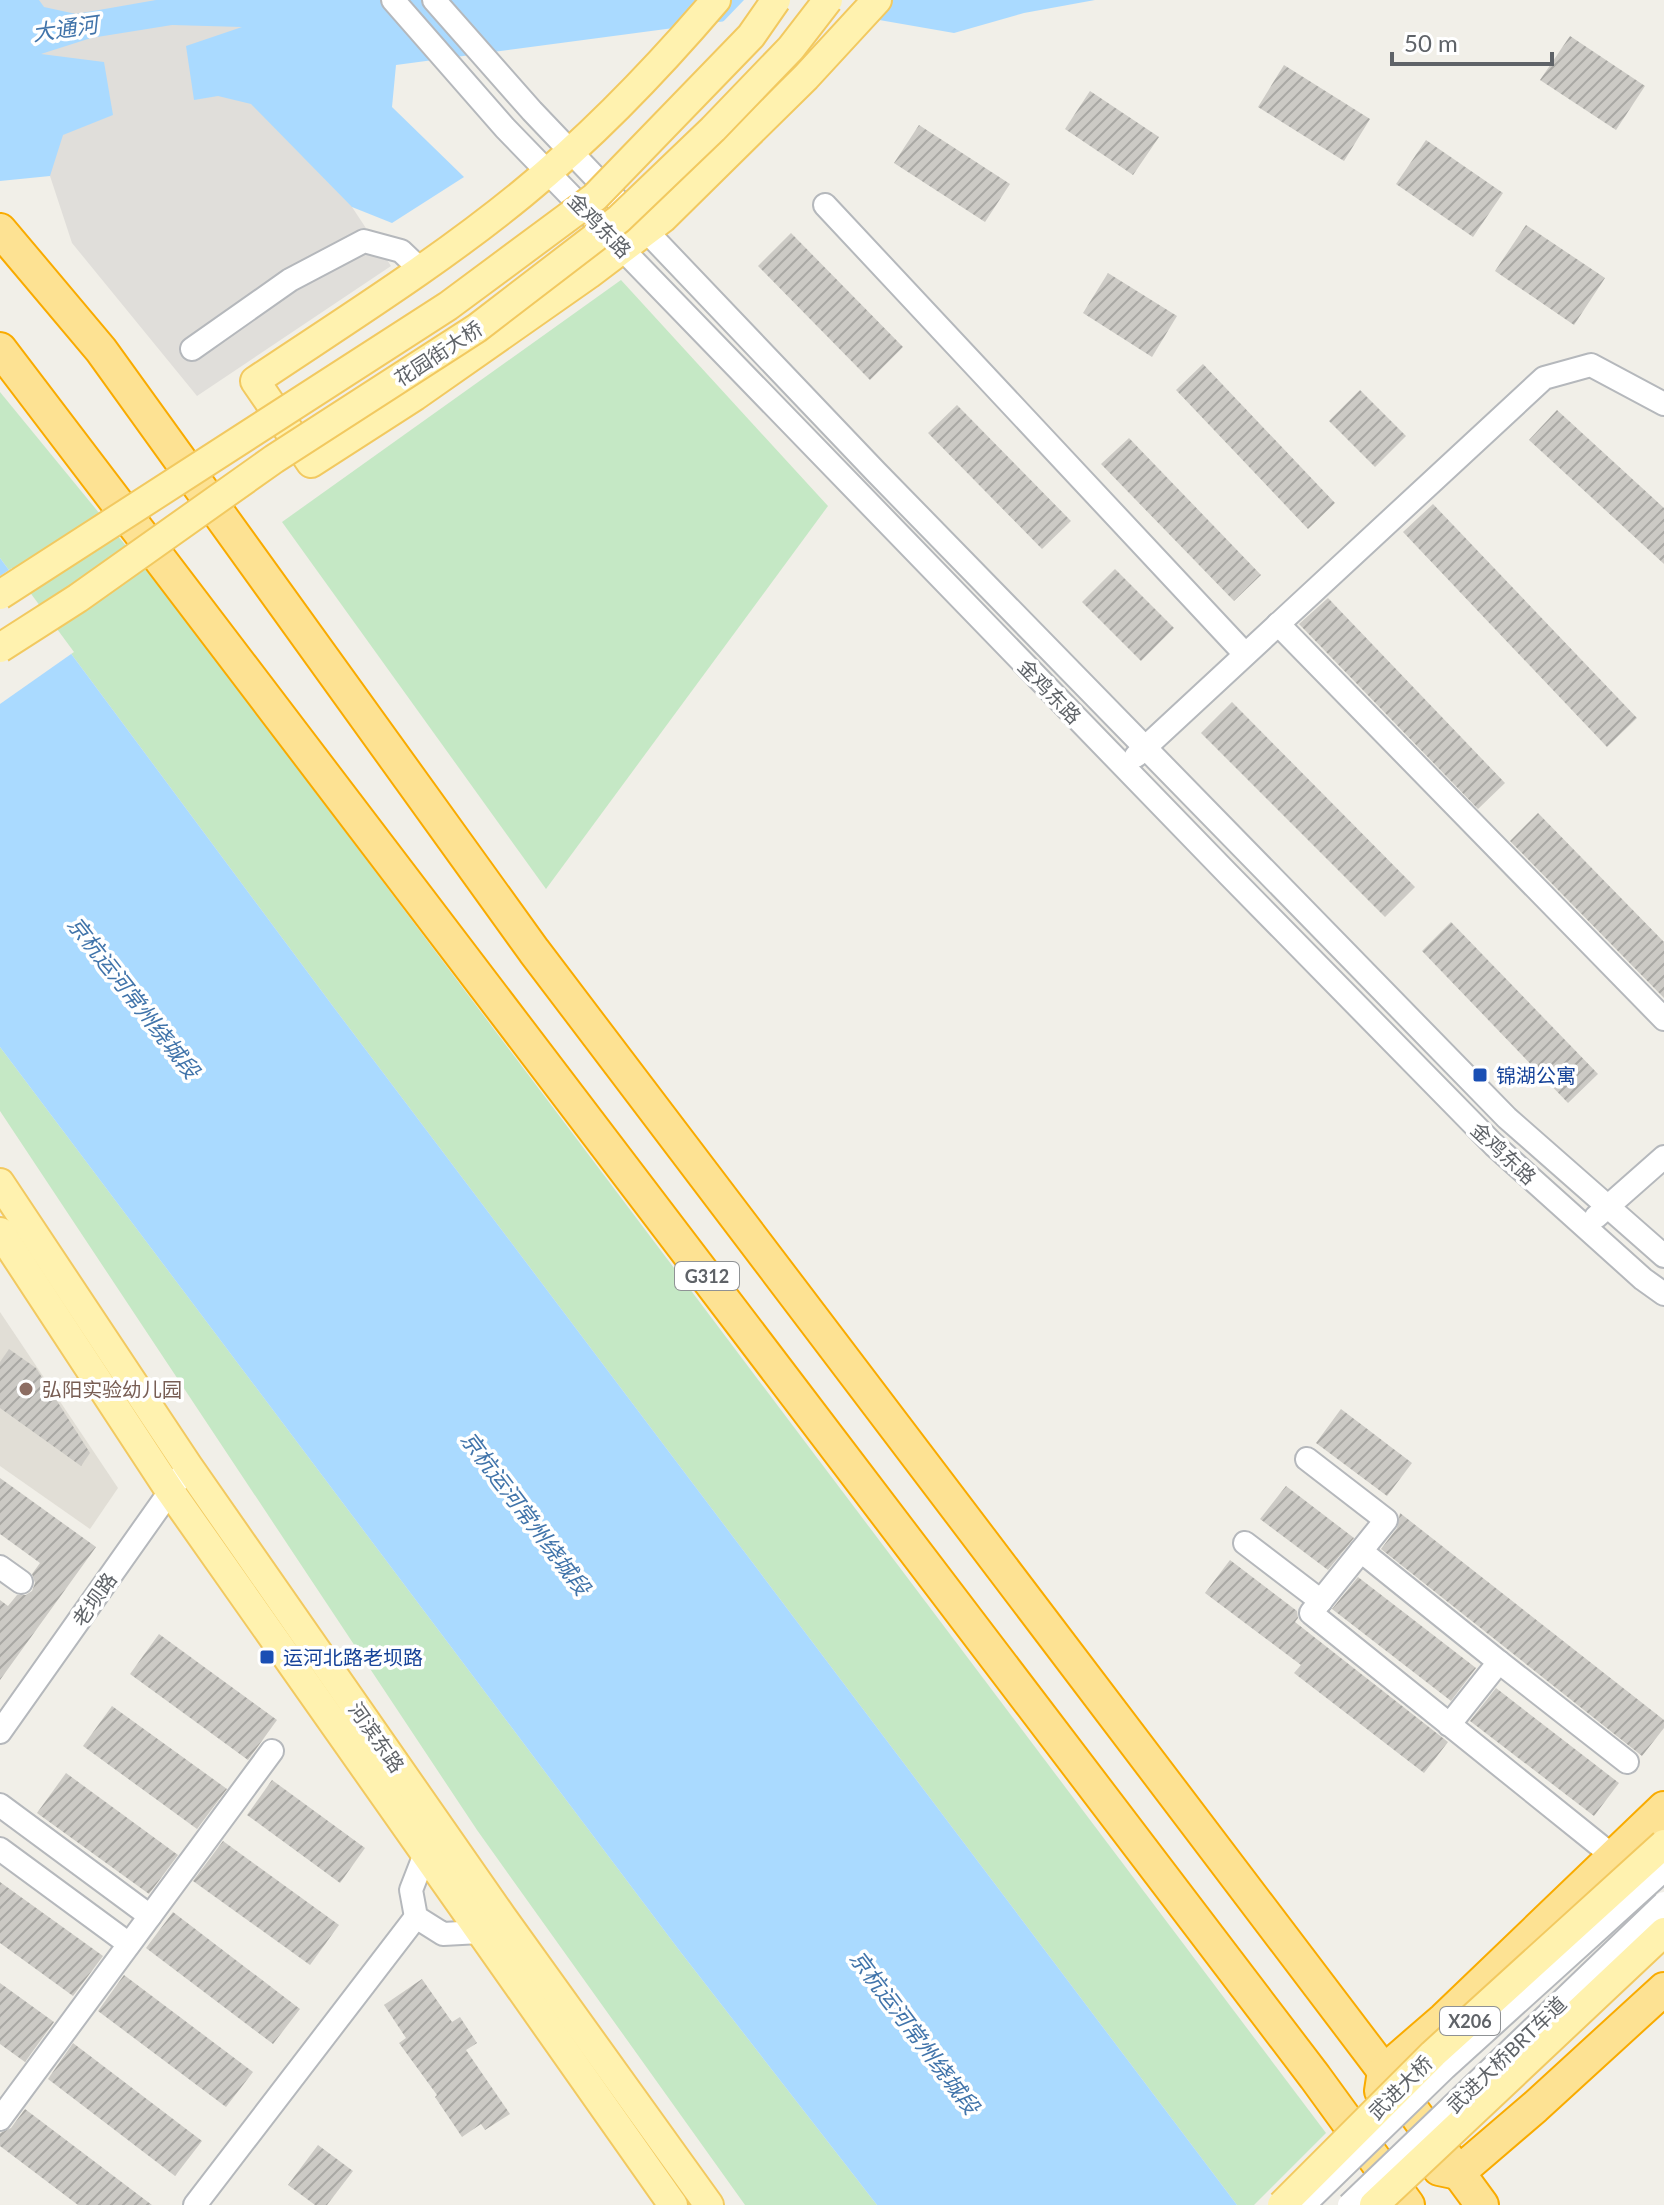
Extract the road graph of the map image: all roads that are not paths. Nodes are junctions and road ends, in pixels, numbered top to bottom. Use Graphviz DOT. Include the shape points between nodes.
graph roads {
  1 [pos="393,0"];
  2 [pos="434,0"];
  3 [pos="716,0"];
  4 [pos="776,0"];
  5 [pos="828,0"];
  6 [pos="877,0"];
  7 [pos="571,151"];
  8 [pos="548,172"];
  9 [pos="825,205"];
  10 [pos="0,230"];
  11 [pos="647,230"];
  12 [pos="623,248"];
  13 [pos="421,270"];
  14 [pos="192,349"];
  15 [pos="1,350"];
  16 [pos="1664,404"];
  17 [pos="0,595"];
  18 [pos="1278,624"];
  19 [pos="0,648"];
  20 [pos="1245,654"];
  21 [pos="1145,747"];
  22 [pos="1124,767"];
  23 [pos="1664,1019"];
  24 [pos="1664,1157"];
  25 [pos="0,1183"];
  26 [pos="1607,1208"];
  27 [pos="1585,1227"];
  28 [pos="0,1232"];
  29 [pos="1664,1256"];
  30 [pos="1664,1294"];
  31 [pos="1307,1459"];
  32 [pos="188,1466"];
  33 [pos="170,1491"];
  34 [pos="1245,1543"];
  35 [pos="1361,1551"];
  36 [pos="0,1567"];
  37 [pos="21,1582"];
  38 [pos="1321,1601"];
  39 [pos="1499,1662"];
  40 [pos="1449,1725"];
  41 [pos="0,1732"];
  42 [pos="272,1751"];
  43 [pos="1627,1762"];
  44 [pos="0,1805"];
  45 [pos="1664,1808"];
  46 [pos="1664,1844"];
  47 [pos="0,1849"];
  48 [pos="425,1854"];
  49 [pos="1614,1857"];
  50 [pos="1664,1870"];
  51 [pos="1664,1903"];
  52 [pos="150,1916"];
  53 [pos="416,1917"];
  54 [pos="480,1932"];
  55 [pos="1664,1932"];
  56 [pos="129,1944"];
  57 [pos="1664,1989"];
  58 [pos="1384,2071"];
  59 [pos="0,2119"];
  60 [pos="1373,2158"];
  61 [pos="1458,2173"];
  62 [pos="195,2205"];
  63 [pos="673,2205"];
  64 [pos="709,2205"];
  65 [pos="1282,2205"];
  66 [pos="1304,2205"];
  67 [pos="1349,2205"];
  68 [pos="1374,2205"];
  69 [pos="1408,2205"];
  70 [pos="1482,2205"];
  1 -- 8 [label="street, 金鸡东路"];
  2 -- 7 [label="street, 金鸡东路"];
  3 -- 7 [label="main road" via="666,59"];
  4 -- 17 [label="main road, 花园街大桥, bridge" via="751,36 595,197 448,306"];
  5 -- 19 [label="main road, 花园街大桥, bridge" via="791,48 619,219 477,328 274,459"];
  6 -- 11 [label="main road" via="726,157"];
  7 -- 8 [label="main road"];
  7 -- 11 [label="street, 金鸡东路"];
  8 -- 12 [label="street, 金鸡东路"];
  8 -- 13 [label="main road"];
  9 -- 20 [label="street"];
  10 -- 58 [label="highway, G312" via="101,350 534,951"];
  11 -- 12 [label="main road"];
  11 -- 21 [label="street, 金鸡东路"];
  12 -- 13 [label="main road" via="311,463 255,381"];
  12 -- 22 [label="street, 金鸡东路"];
  13 -- 14 [label="street" via="401,251 364,241 290,280"];
  15 -- 60 [label="highway, G312"];
  16 -- 18 [label="street" via="1591,365 1544,378"];
  18 -- 20 [label="street"];
  18 -- 23 [label="street"];
  20 -- 21 [label="street"];
  21 -- 22 [label="street"];
  21 -- 26 [label="street, 金鸡东路" via="1507,1118"];
  22 -- 27 [label="street, 金鸡东路" via="1494,1145"];
  24 -- 26 [label="street"];
  25 -- 32 [label="main road, 河滨东路"];
  26 -- 27 [label="street"];
  26 -- 29 [label="street, 金鸡东路"];
  27 -- 30 [label="street, 金鸡东路"];
  28 -- 33 [label="main road, 河滨东路"];
  31 -- 35 [label="street" via="1386,1520"];
  32 -- 33 [label="street, 老坝路"];
  32 -- 64 [label="main road, 河滨东路"];
  33 -- 41 [label="street, 老坝路"];
  33 -- 48 [label="main road, 河滨东路"];
  34 -- 38 [label="street"];
  35 -- 38 [label="street"];
  35 -- 39 [label="street"];
  36 -- 37 [label="street"];
  38 -- 40 [label="street" via="1311,1613"];
  39 -- 40 [label="street"];
  39 -- 43 [label="street"];
  40 -- 49 [label="street"];
  42 -- 52 [label="street"];
  44 -- 52 [label="street"];
  45 -- 49 [label="highway"];
  46 -- 65 [label="main road, 武进大桥 / X206, bridge" via="1433,2054"];
  47 -- 56 [label="street"];
  48 -- 53 [label="street" via="411,1890"];
  48 -- 54 [label="main road, 河滨东路"];
  49 -- 58 [label="highway"];
  50 -- 66 [label="street, 武进大桥BRT车道, bridge" via="1445,2068"];
  51 -- 67 [label="street, 武进大桥BRT车道, bridge"];
  52 -- 56 [label="street"];
  53 -- 54 [label="street" via="443,1934"];
  53 -- 62 [label="street"];
  54 -- 63 [label="main road, 河滨东路"];
  55 -- 68 [label="main road, bridge"];
  56 -- 59 [label="street"];
  57 -- 61 [label="highway"];
  58 -- 60 [label="highway"];
  58 -- 61 [label="highway, G312"];
  60 -- 61 [label="highway"];
  60 -- 69 [label="highway, G312"];
  61 -- 70 [label="highway, G312"];
}
